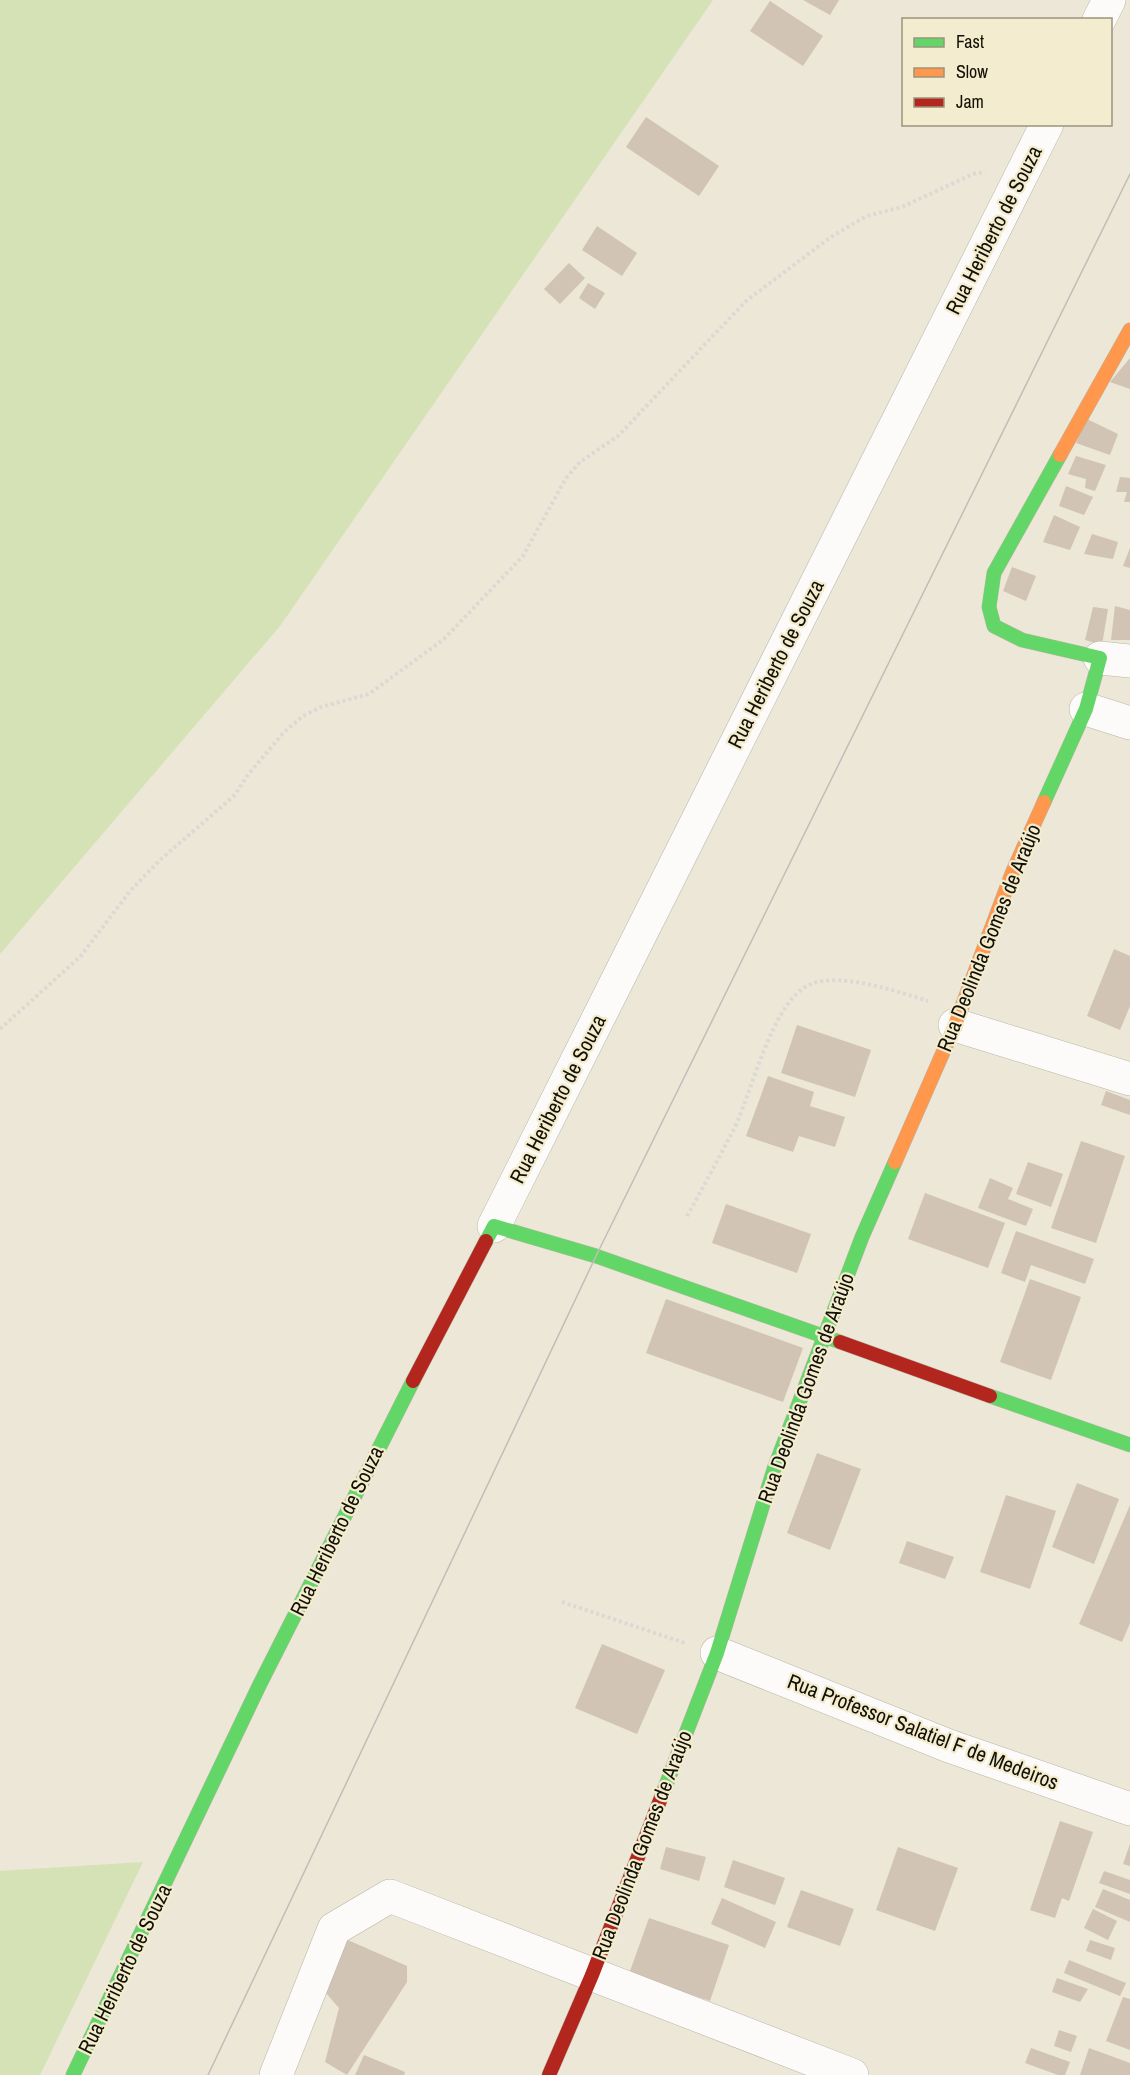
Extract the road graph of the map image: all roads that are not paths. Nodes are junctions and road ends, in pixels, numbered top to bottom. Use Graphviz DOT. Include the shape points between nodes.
graph roads {
  1 [pos="1109,0"];
  2 [pos="1100,18"];
  3 [pos="1046,126"];
  4 [pos="1130,330"];
  5 [pos="1115,660"];
  6 [pos="1086,709"];
  7 [pos="1130,723"];
  8 [pos="957,1019"];
  9 [pos="1130,1079"];
  10 [pos="494,1226"];
  11 [pos="824,1336"];
  12 [pos="1130,1444"];
  13 [pos="717,1653"];
  14 [pos="1130,1809"];
  15 [pos="592,1975"];
  16 [pos="74,2075"];
  17 [pos="276,2075"];
  18 [pos="549,2075"];
  19 [pos="852,2075"];
  1 -- 2 [label="street"];
  3 -- 10 [label="street, Rua Heriberto de Souza"];
  4 -- 5 [label="street" via="994,573 989,607 994,626 1022,639"];
  5 -- 6 [label="street, Rua Deolinda Gomes de Araújo"];
  6 -- 7 [label="street"];
  6 -- 8 [label="street, Rua Deolinda Gomes de Araújo" via="1013,871"];
  8 -- 9 [label="street"];
  8 -- 11 [label="street, Rua Deolinda Gomes de Araújo" via="862,1237"];
  10 -- 11 [label="street" via="596,1256"];
  10 -- 16 [label="street, Rua Heriberto de Souza" via="393,1418 226,1754"];
  11 -- 12 [label="street"];
  11 -- 13 [label="street, Rua Deolinda Gomes de Araújo" via="774,1469"];
  13 -- 14 [label="street, Rua Professor Salatiel F de Medeiros" via="949,1746"];
  13 -- 15 [label="street, Rua Deolinda Gomes de Araújo"];
  15 -- 17 [label="street" via="390,1896 334,1929"];
  15 -- 18 [label="street, Rua Deolinda Gomes de Araújo"];
  15 -- 19 [label="street"];
}
